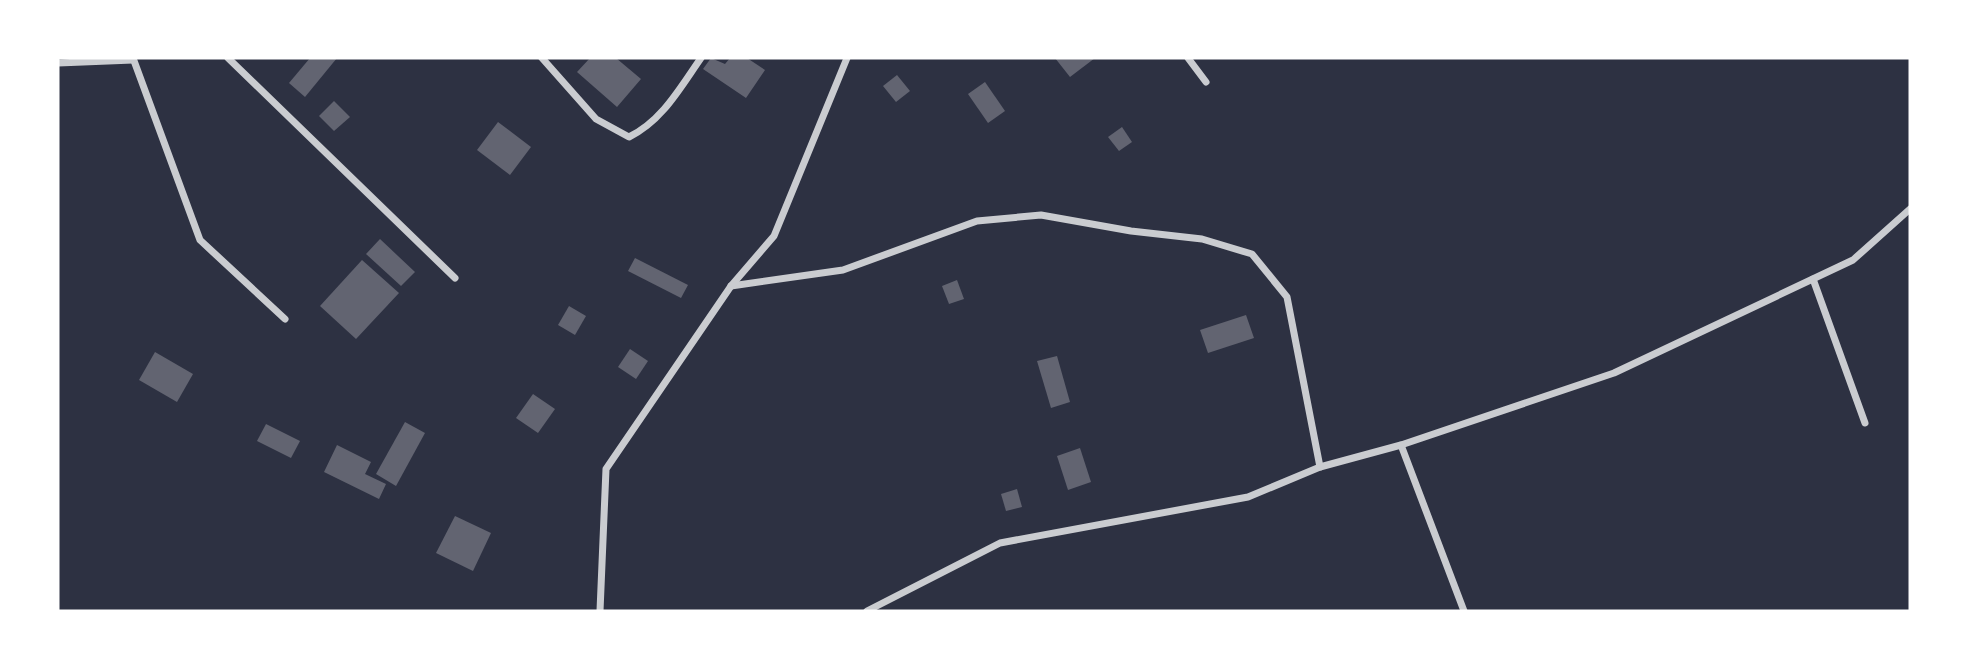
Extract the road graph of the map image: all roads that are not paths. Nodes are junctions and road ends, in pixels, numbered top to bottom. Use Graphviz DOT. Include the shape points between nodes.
graph roads {
  1 [pos="228,58"];
  2 [pos="542,58"];
  3 [pos="701,58"];
  4 [pos="847,58"];
  5 [pos="1188,58"];
  6 [pos="133,59"];
  7 [pos="58,63"];
  8 [pos="1206,82"];
  9 [pos="1910,209"];
  10 [pos="455,278"];
  11 [pos="1813,279"];
  12 [pos="731,286"];
  13 [pos="285,318"];
  14 [pos="1865,423"];
  15 [pos="1401,445"];
  16 [pos="1320,467"];
  17 [pos="600,611"];
  18 [pos="867,611"];
  19 [pos="1464,611"];
  1 -- 10 [label="street"];
  2 -- 3 [label="street" via="596,119 629,137 647,128"];
  4 -- 12 [label="street" via="774,236"];
  5 -- 8 [label="street"];
  6 -- 7 [label="street"];
  6 -- 13 [label="street" via="200,240"];
  9 -- 11 [label="street" via="1853,260"];
  11 -- 14 [label="street"];
  11 -- 15 [label="street" via="1614,373"];
  12 -- 16 [label="street" via="843,270 977,221 1041,215 1227,246 1252,254 1287,297"];
  12 -- 17 [label="street" via="606,469"];
  15 -- 16 [label="street"];
  15 -- 19 [label="street"];
  16 -- 18 [label="street" via="1248,497 1000,543"];
}
